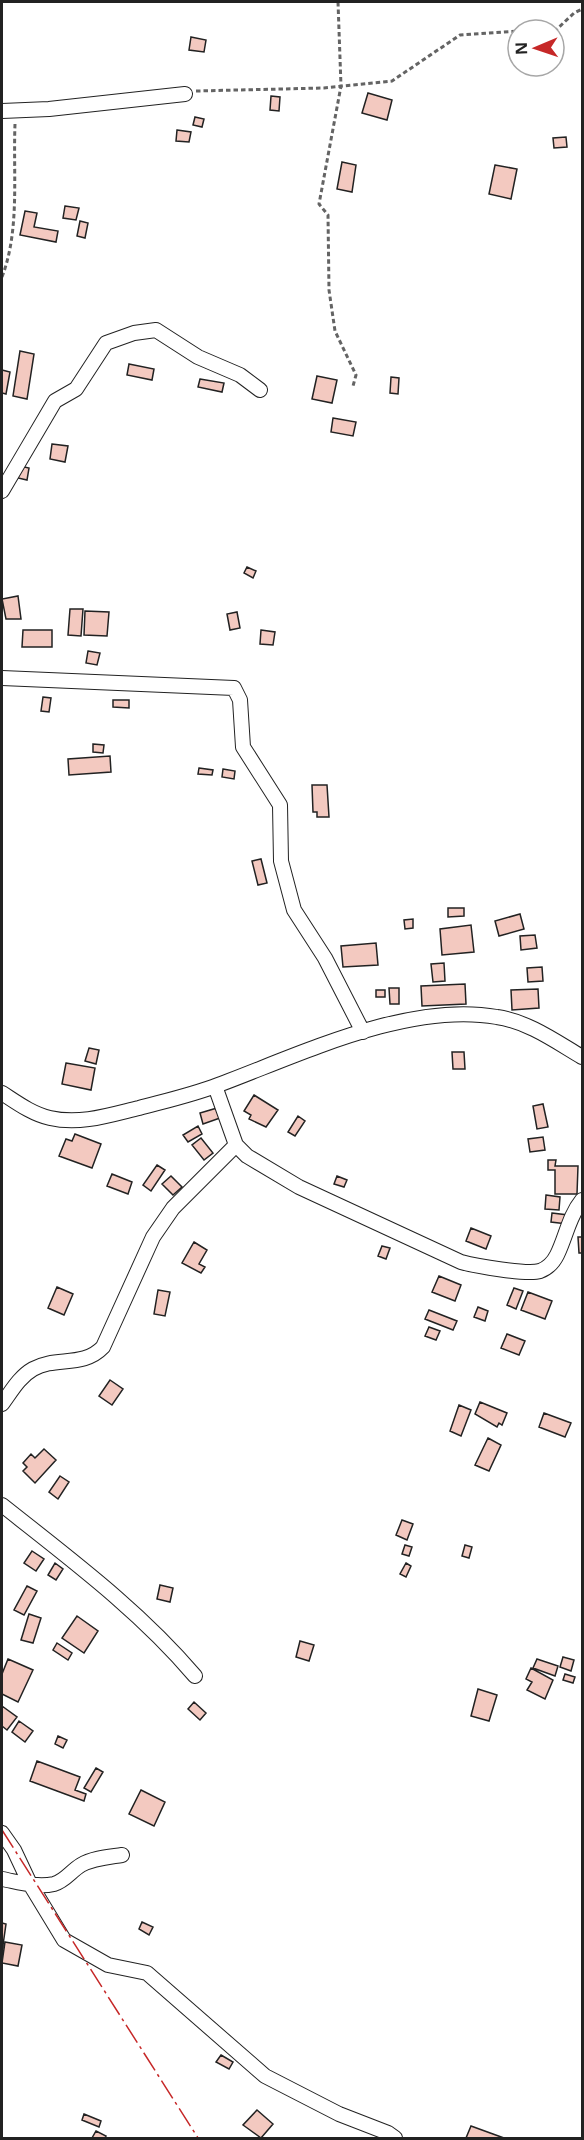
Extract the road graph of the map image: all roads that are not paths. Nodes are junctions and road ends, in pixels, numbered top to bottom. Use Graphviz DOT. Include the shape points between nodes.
graph roads {
  1 [pos="185,94"];
  2 [pos="8,111"];
  3 [pos="260,390"];
  4 [pos="2,491"];
  5 [pos="2,678"];
  6 [pos="363,1032"];
  7 [pos="582,1057"];
  8 [pos="215,1086"];
  9 [pos="2,1093"];
  10 [pos="236,1145"];
  11 [pos="582,1200"];
  12 [pos="2,1404"];
  13 [pos="2,1505"];
  14 [pos="195,1676"];
  15 [pos="2,1833"];
  16 [pos="123,1855"];
  17 [pos="2,1879"];
  18 [pos="30,1884"];
  19 [pos="395,2139"];
  1 -- 2 [label="street"];
  3 -- 4 [label="street" via="156,330 106,343 76,389 55,401"];
  5 -- 6 [label="street" via="234,688 240,700 243,747 280,805 281,861 294,910 325,958"];
  6 -- 7 [label="street" via="436,1014 497,1017 529,1026"];
  6 -- 8 [label="street"];
  8 -- 9 [label="street" via="103,1117 73,1121 39,1114"];
  8 -- 10 [label="street"];
  10 -- 11 [label="street" via="247,1156 299,1187 475,1266 537,1272 548,1268"];
  10 -- 12 [label="street" via="173,1208 153,1237 103,1347 78,1362 33,1369 21,1378"];
  13 -- 14 [label="street" via="98,1580 164,1640"];
  15 -- 18 [label="street"];
  16 -- 18 [label="street" via="81,1865 53,1884"];
  17 -- 18 [label="street"];
  18 -- 19 [label="street" via="64,1940 108,1965 147,1972 265,2076"];
}
